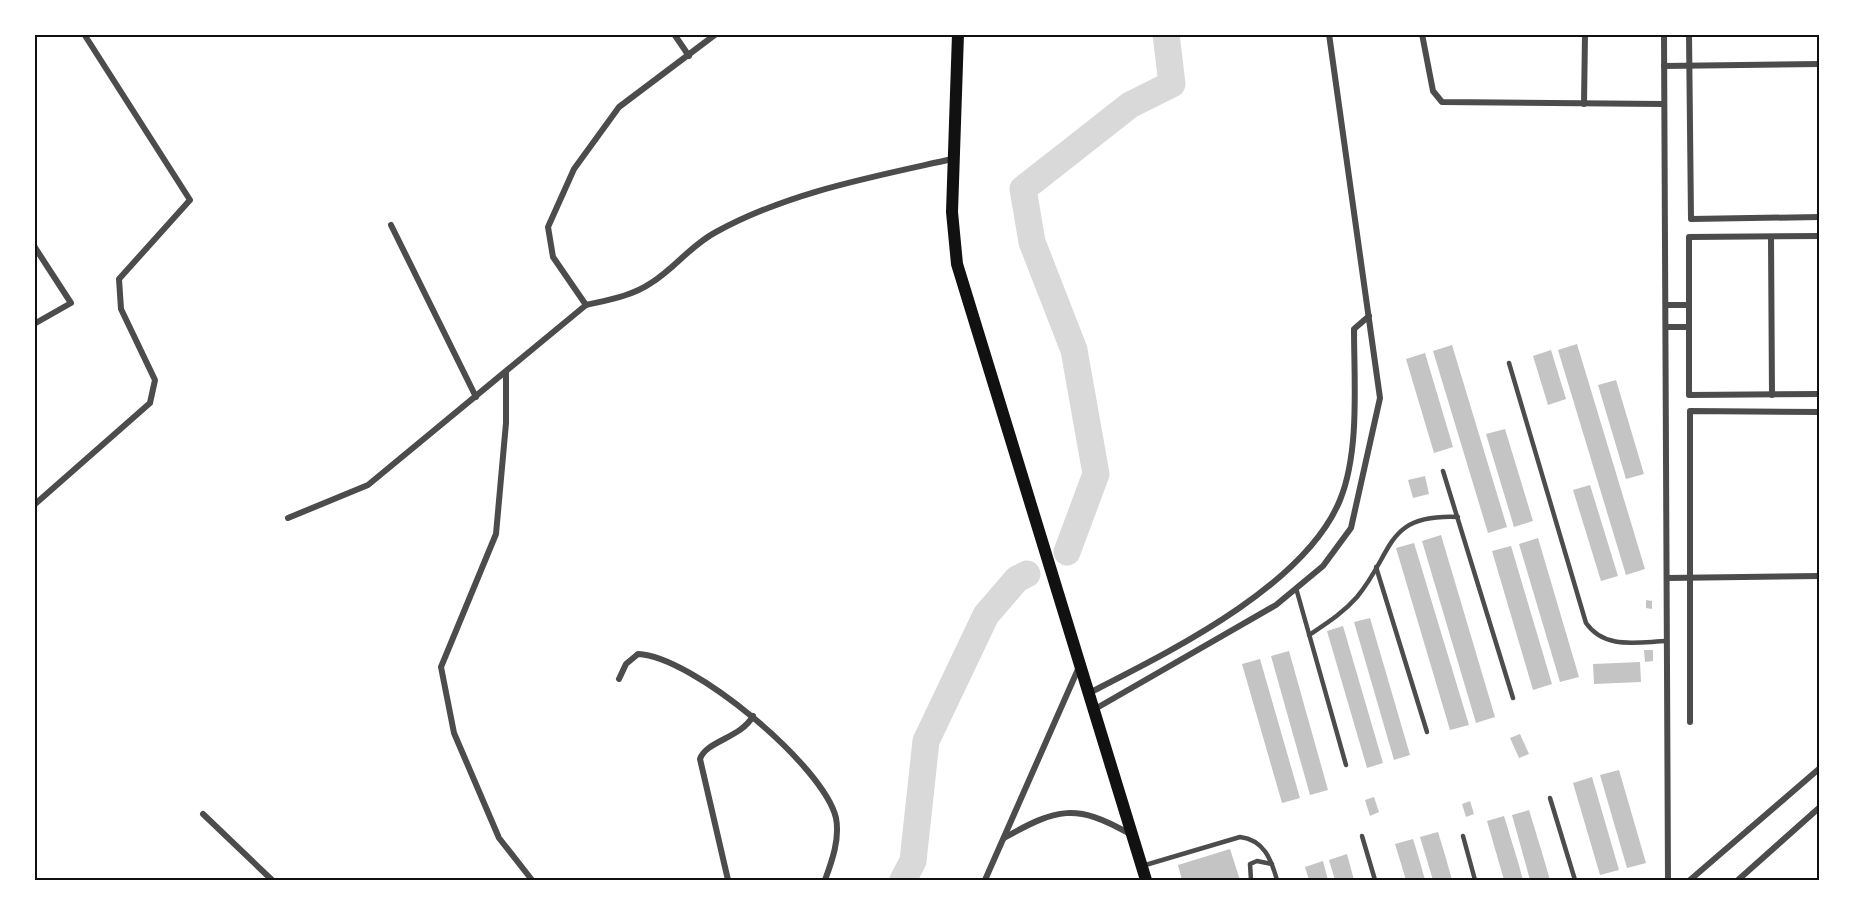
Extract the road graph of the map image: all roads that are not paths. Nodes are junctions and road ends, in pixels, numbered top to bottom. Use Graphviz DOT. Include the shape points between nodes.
graph roads {
  1 [pos="84,34"];
  2 [pos="674,34"];
  3 [pos="716,34"];
  4 [pos="958,34"];
  5 [pos="1329,34"];
  6 [pos="1422,34"];
  7 [pos="1585,34"];
  8 [pos="1664,34"];
  9 [pos="1689,34"];
  10 [pos="689,56"];
  11 [pos="1820,64"];
  12 [pos="1689,65"];
  13 [pos="1664,66"];
  14 [pos="1584,104"];
  15 [pos="1664,104"];
  16 [pos="952,159"];
  17 [pos="1820,218"];
  18 [pos="391,225"];
  19 [pos="1820,236"];
  20 [pos="1771,237"];
  21 [pos="34,246"];
  22 [pos="1666,305"];
  23 [pos="586,306"];
  24 [pos="1689,306"];
  25 [pos="1369,316"];
  26 [pos="34,324"];
  27 [pos="1667,327"];
  28 [pos="1689,327"];
  29 [pos="1509,363"];
  30 [pos="506,373"];
  31 [pos="1820,394"];
  32 [pos="1772,395"];
  33 [pos="476,397"];
  34 [pos="1820,412"];
  35 [pos="1443,471"];
  36 [pos="34,504"];
  37 [pos="1458,517"];
  38 [pos="288,518"];
  39 [pos="1376,567"];
  40 [pos="1820,576"];
  41 [pos="1667,578"];
  42 [pos="1690,578"];
  43 [pos="1296,588"];
  44 [pos="1309,635"];
  45 [pos="1666,641"];
  46 [pos="1080,665"];
  47 [pos="619,679"];
  48 [pos="1089,693"];
  49 [pos="1513,698"];
  50 [pos="1095,709"];
  51 [pos="753,716"];
  52 [pos="1690,722"];
  53 [pos="1427,732"];
  54 [pos="1346,765"];
  55 [pos="1820,768"];
  56 [pos="1550,798"];
  57 [pos="1820,807"];
  58 [pos="203,814"];
  59 [pos="1132,835"];
  60 [pos="1362,836"];
  61 [pos="1463,836"];
  62 [pos="1003,838"];
  63 [pos="1272,864"];
  64 [pos="1142,866"];
  65 [pos="272,880"];
  66 [pos="532,880"];
  67 [pos="728,880"];
  68 [pos="825,880"];
  69 [pos="985,880"];
  70 [pos="1146,880"];
  71 [pos="1251,880"];
  72 [pos="1277,880"];
  73 [pos="1375,880"];
  74 [pos="1475,880"];
  75 [pos="1575,880"];
  76 [pos="1668,880"];
  77 [pos="1690,880"];
  78 [pos="1738,880"];
  1 -- 36 [label="street" via="190,200 119,279 121,309 155,380 150,403"];
  2 -- 10 [label="street"];
  3 -- 10 [label="street"];
  4 -- 16 [label="main road"];
  5 -- 25 [label="street"];
  6 -- 14 [label="street" via="1433,91 1442,102"];
  7 -- 14 [label="street"];
  8 -- 13 [label="street"];
  9 -- 12 [label="street"];
  10 -- 23 [label="street" via="619,107 574,169 548,227 553,257"];
  11 -- 12 [label="street"];
  12 -- 13 [label="street"];
  12 -- 17 [label="street" via="1691,219"];
  13 -- 15 [label="street"];
  14 -- 15 [label="street"];
  15 -- 22 [label="street"];
  16 -- 23 [label="street" via="792,198 714,232 652,283"];
  16 -- 46 [label="main road" via="957,264"];
  18 -- 33 [label="street"];
  19 -- 20 [label="street"];
  20 -- 24 [label="street" via="1689,237"];
  20 -- 32 [label="street"];
  21 -- 26 [label="street" via="71,303"];
  22 -- 24 [label="street"];
  22 -- 27 [label="street"];
  23 -- 30 [label="street"];
  24 -- 28 [label="street"];
  25 -- 43 [label="street" via="1380,398 1351,528 1323,566"];
  25 -- 48 [label="street" via="1354,329 1354,437 1341,499 1318,541 1239,607 1168,652"];
  27 -- 28 [label="street"];
  27 -- 41 [label="street"];
  28 -- 32 [label="street" via="1689,395"];
  29 -- 45 [label="lane" via="1586,623 1601,639 1610,642"];
  30 -- 33 [label="street"];
  30 -- 66 [label="street" via="506,423 496,534 441,667 454,733 499,838"];
  31 -- 32 [label="street"];
  33 -- 38 [label="street" via="368,485"];
  34 -- 42 [label="street" via="1690,411"];
  35 -- 37 [label="lane"];
  37 -- 39 [label="lane" via="1422,517 1409,524 1394,538"];
  37 -- 49 [label="lane"];
  39 -- 44 [label="lane" via="1343,613"];
  39 -- 53 [label="lane"];
  40 -- 42 [label="street"];
  41 -- 42 [label="street"];
  41 -- 45 [label="street"];
  42 -- 52 [label="street"];
  43 -- 44 [label="lane"];
  43 -- 50 [label="street" via="1276,605"];
  44 -- 54 [label="lane"];
  45 -- 76 [label="street"];
  46 -- 48 [label="main road"];
  46 -- 62 [label="street"];
  47 -- 51 [label="street" via="626,663 638,654 647,654 712,685"];
  48 -- 50 [label="main road"];
  50 -- 59 [label="main road"];
  51 -- 67 [label="street" via="748,726 707,749 700,759"];
  51 -- 68 [label="street" via="807,773 836,818 837,839"];
  55 -- 77 [label="street"];
  56 -- 75 [label="lane"];
  57 -- 78 [label="street"];
  58 -- 65 [label="street"];
  59 -- 62 [label="street" via="1095,816 1075,813 1037,819"];
  59 -- 64 [label="main road"];
  60 -- 73 [label="lane"];
  61 -- 74 [label="lane"];
  62 -- 69 [label="street"];
  63 -- 64 [label="lane" via="1259,843 1240,837"];
  63 -- 71 [label="lane" via="1250,864"];
  63 -- 72 [label="lane"];
  64 -- 70 [label="main road"];
}
